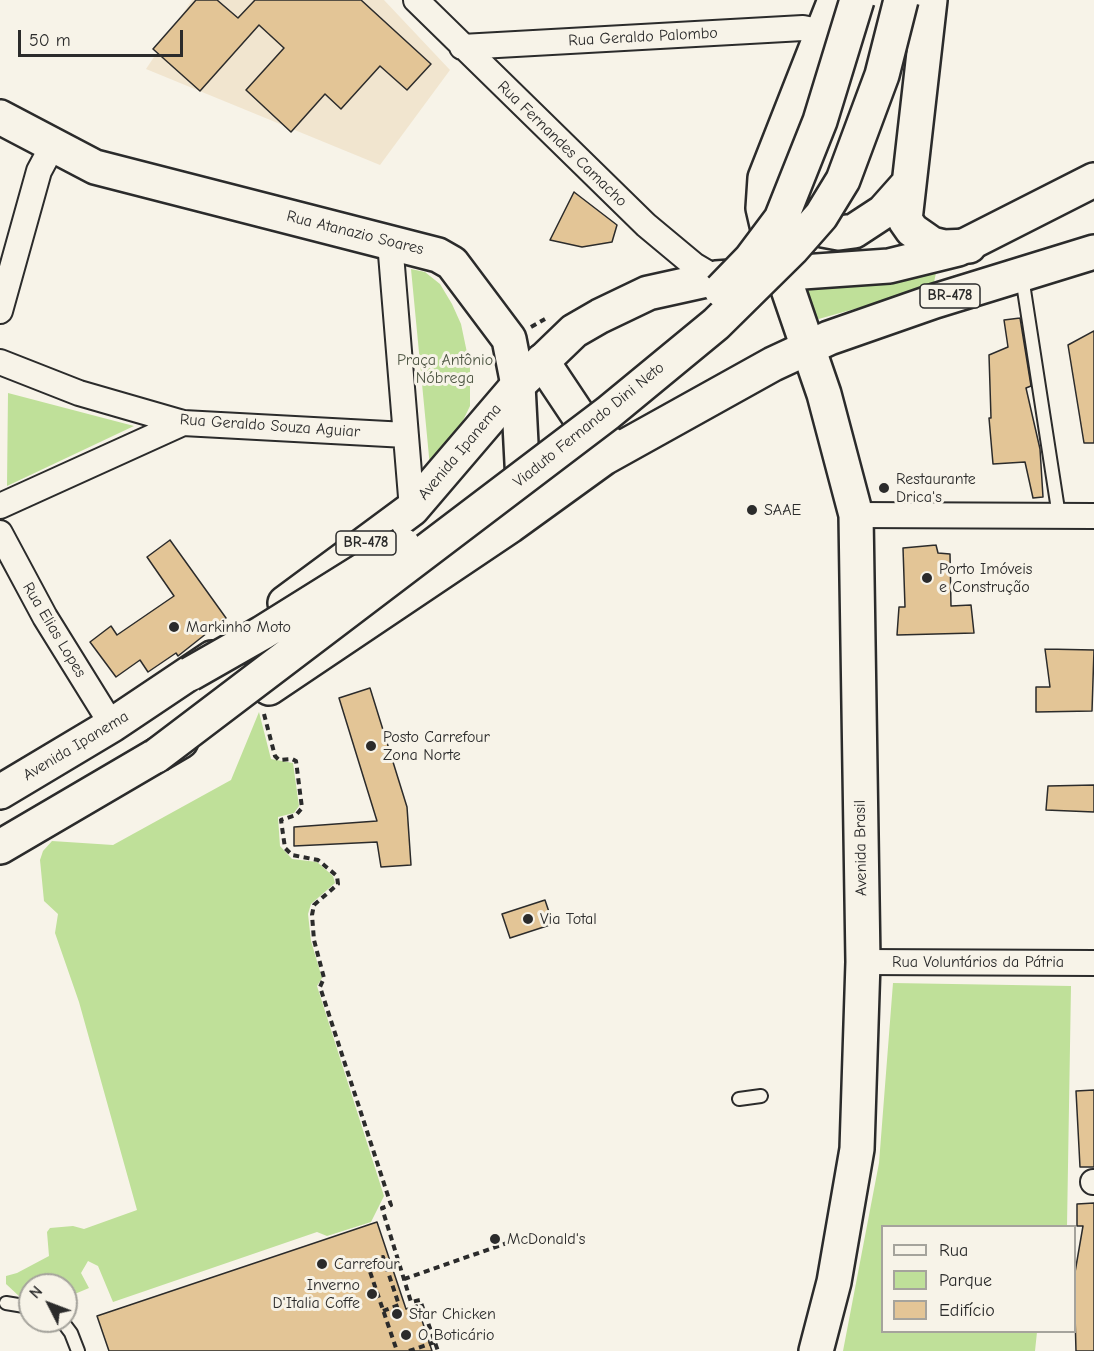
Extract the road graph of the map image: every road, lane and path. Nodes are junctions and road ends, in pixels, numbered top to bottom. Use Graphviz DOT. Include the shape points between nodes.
graph roads {
  1 [pos="416,0"];
  2 [pos="835,0"];
  3 [pos="857,0"];
  4 [pos="901,0"];
  5 [pos="930,0"];
  6 [pos="823,32"];
  7 [pos="462,47"];
  8 [pos="0,117"];
  9 [pos="786,127"];
  10 [pos="53,145"];
  11 [pos="1094,180"];
  12 [pos="907,185"];
  13 [pos="390,242"];
  14 [pos="969,246"];
  15 [pos="1094,252"];
  16 [pos="782,272"];
  17 [pos="1022,272"];
  18 [pos="716,278"];
  19 [pos="0,311"];
  20 [pos="808,346"];
  21 [pos="542,361"];
  22 [pos="0,362"];
  23 [pos="762,370"];
  24 [pos="518,385"];
  25 [pos="824,394"];
  26 [pos="183,423"];
  27 [pos="406,435"];
  28 [pos="625,447"];
  29 [pos="0,506"];
  30 [pos="412,509"];
  31 [pos="856,515"];
  32 [pos="524,516"];
  33 [pos="1059,516"];
  34 [pos="1094,516"];
  35 [pos="0,533"];
  36 [pos="190,674"];
  37 [pos="266,690"];
  38 [pos="112,725"];
  39 [pos="156,756"];
  40 [pos="0,792"];
  41 [pos="0,847"];
  42 [pos="863,962"];
  43 [pos="1094,963"];
  44 [pos="761,1096"];
  45 [pos="739,1099"];
  46 [pos="527,1236"];
  47 [pos="404,1279"];
  48 [pos="6,1303"];
  49 [pos="18,1305"];
  50 [pos="383,1311"];
  51 [pos="71,1333"];
  52 [pos="447,1333"];
  53 [pos="434,1340"];
  54 [pos="78,1351"];
  55 [pos="397,1351"];
  56 [pos="409,1351"];
  57 [pos="438,1351"];
  58 [pos="816,1351"];
  1 -- 7 [label="street, Rua Fernandes Camacho"];
  2 -- 6 [label="main road"];
  3 -- 36 [label="main road, Viaduto Fernando Dini Neto, bridge" via="820,122 781,219 751,259 706,306 647,363 589,410 408,542"];
  4 -- 39 [label="main road, Viaduto Fernando Dini Neto, bridge" via="882,75 843,180 821,216 785,257 716,324 581,435"];
  5 -- 12 [label="main road"];
  6 -- 7 [label="street, Rua Geraldo Palombo" via="802,28"];
  6 -- 9 [label="main road"];
  7 -- 18 [label="street, Rua Fernandes Camacho" via="646,225 694,266"];
  8 -- 10 [label="main road, Rua Atanazio Soares"];
  9 -- 12 [label="main road" via="778,190 792,211 810,225 839,233 854,231 883,212"];
  9 -- 16 [label="main road, Avenida Brasil" via="765,178 763,208"];
  10 -- 13 [label="main road, Rua Atanazio Soares" via="95,167"];
  10 -- 19 [label="street" via="39,171"];
  11 -- 14 [label="main road, BR-478"];
  12 -- 14 [label="main road" via="905,220 912,230 932,244"];
  13 -- 24 [label="main road, Rua Atanazio Soares" via="438,255 452,263 509,339"];
  13 -- 27 [label="street"];
  14 -- 16 [label="main road, Avenida Ipanema / BR-478" via="889,266"];
  15 -- 17 [label="main road, BR-478"];
  16 -- 18 [label="main road, Avenida Ipanema / BR-478"];
  16 -- 20 [label="main road, Avenida Brasil"];
  17 -- 20 [label="main road, BR-478"];
  17 -- 33 [label="lane"];
  18 -- 21 [label="main road, Avenida Ipanema / BR-478" via="648,293 574,331"];
  20 -- 23 [label="main road, BR-478"];
  20 -- 25 [label="main road, Avenida Brasil"];
  21 -- 24 [label="main road, Avenida Ipanema / BR-478"];
  21 -- 28 [label="main road" via="594,439"];
  22 -- 26 [label="street, Rua Geraldo Souza Aguiar" via="79,393"];
  23 -- 25 [label="main road" via="798,376"];
  23 -- 28 [label="main road, BR-478"];
  24 -- 30 [label="main road, Avenida Ipanema / BR-478"];
  24 -- 32 [label="main road, Rua Atanazio Soares"];
  25 -- 31 [label="main road, Avenida Brasil"];
  26 -- 27 [label="street, Rua Geraldo Souza Aguiar"];
  26 -- 29 [label="street"];
  27 -- 30 [label="street"];
  28 -- 32 [label="main road, BR-478"];
  30 -- 36 [label="main road, Avenida Ipanema / BR-478"];
  31 -- 33 [label="street"];
  31 -- 42 [label="main road, Avenida Brasil"];
  32 -- 37 [label="main road, BR-478"];
  33 -- 34 [label="street"];
  35 -- 38 [label="street, Rua Elias Lopes" via="45,617"];
  36 -- 38 [label="main road, Avenida Ipanema / BR-478"];
  37 -- 39 [label="main road, BR-478"];
  37 -- 47 [label="path" via="261,700 272,750 279,760 296,762 302,808 296,815 281,820 282,843 288,853 318,860 337,876 338,884 314,905 312,915 324,978 320,987 391,1205 382,1208"];
  38 -- 40 [label="main road, Avenida Ipanema / BR-478"];
  39 -- 41 [label="main road, BR-478"];
  42 -- 43 [label="street, Rua Voluntários da Pátria"];
  42 -- 58 [label="main road, Avenida Brasil" via="857,1149 834,1282"];
  44 -- 45 [label="lane"];
  46 -- 47 [label="path"];
  47 -- 53 [label="path" via="411,1302 420,1300"];
  48 -- 49 [label="lane"];
  50 -- 50 [label="path" via="367,1263 383,1257 399,1305"];
  50 -- 55 [label="path"];
  51 -- 54 [label="lane"];
  52 -- 53 [label="path"];
  53 -- 56 [label="path"];
  53 -- 57 [label="path"];
}
